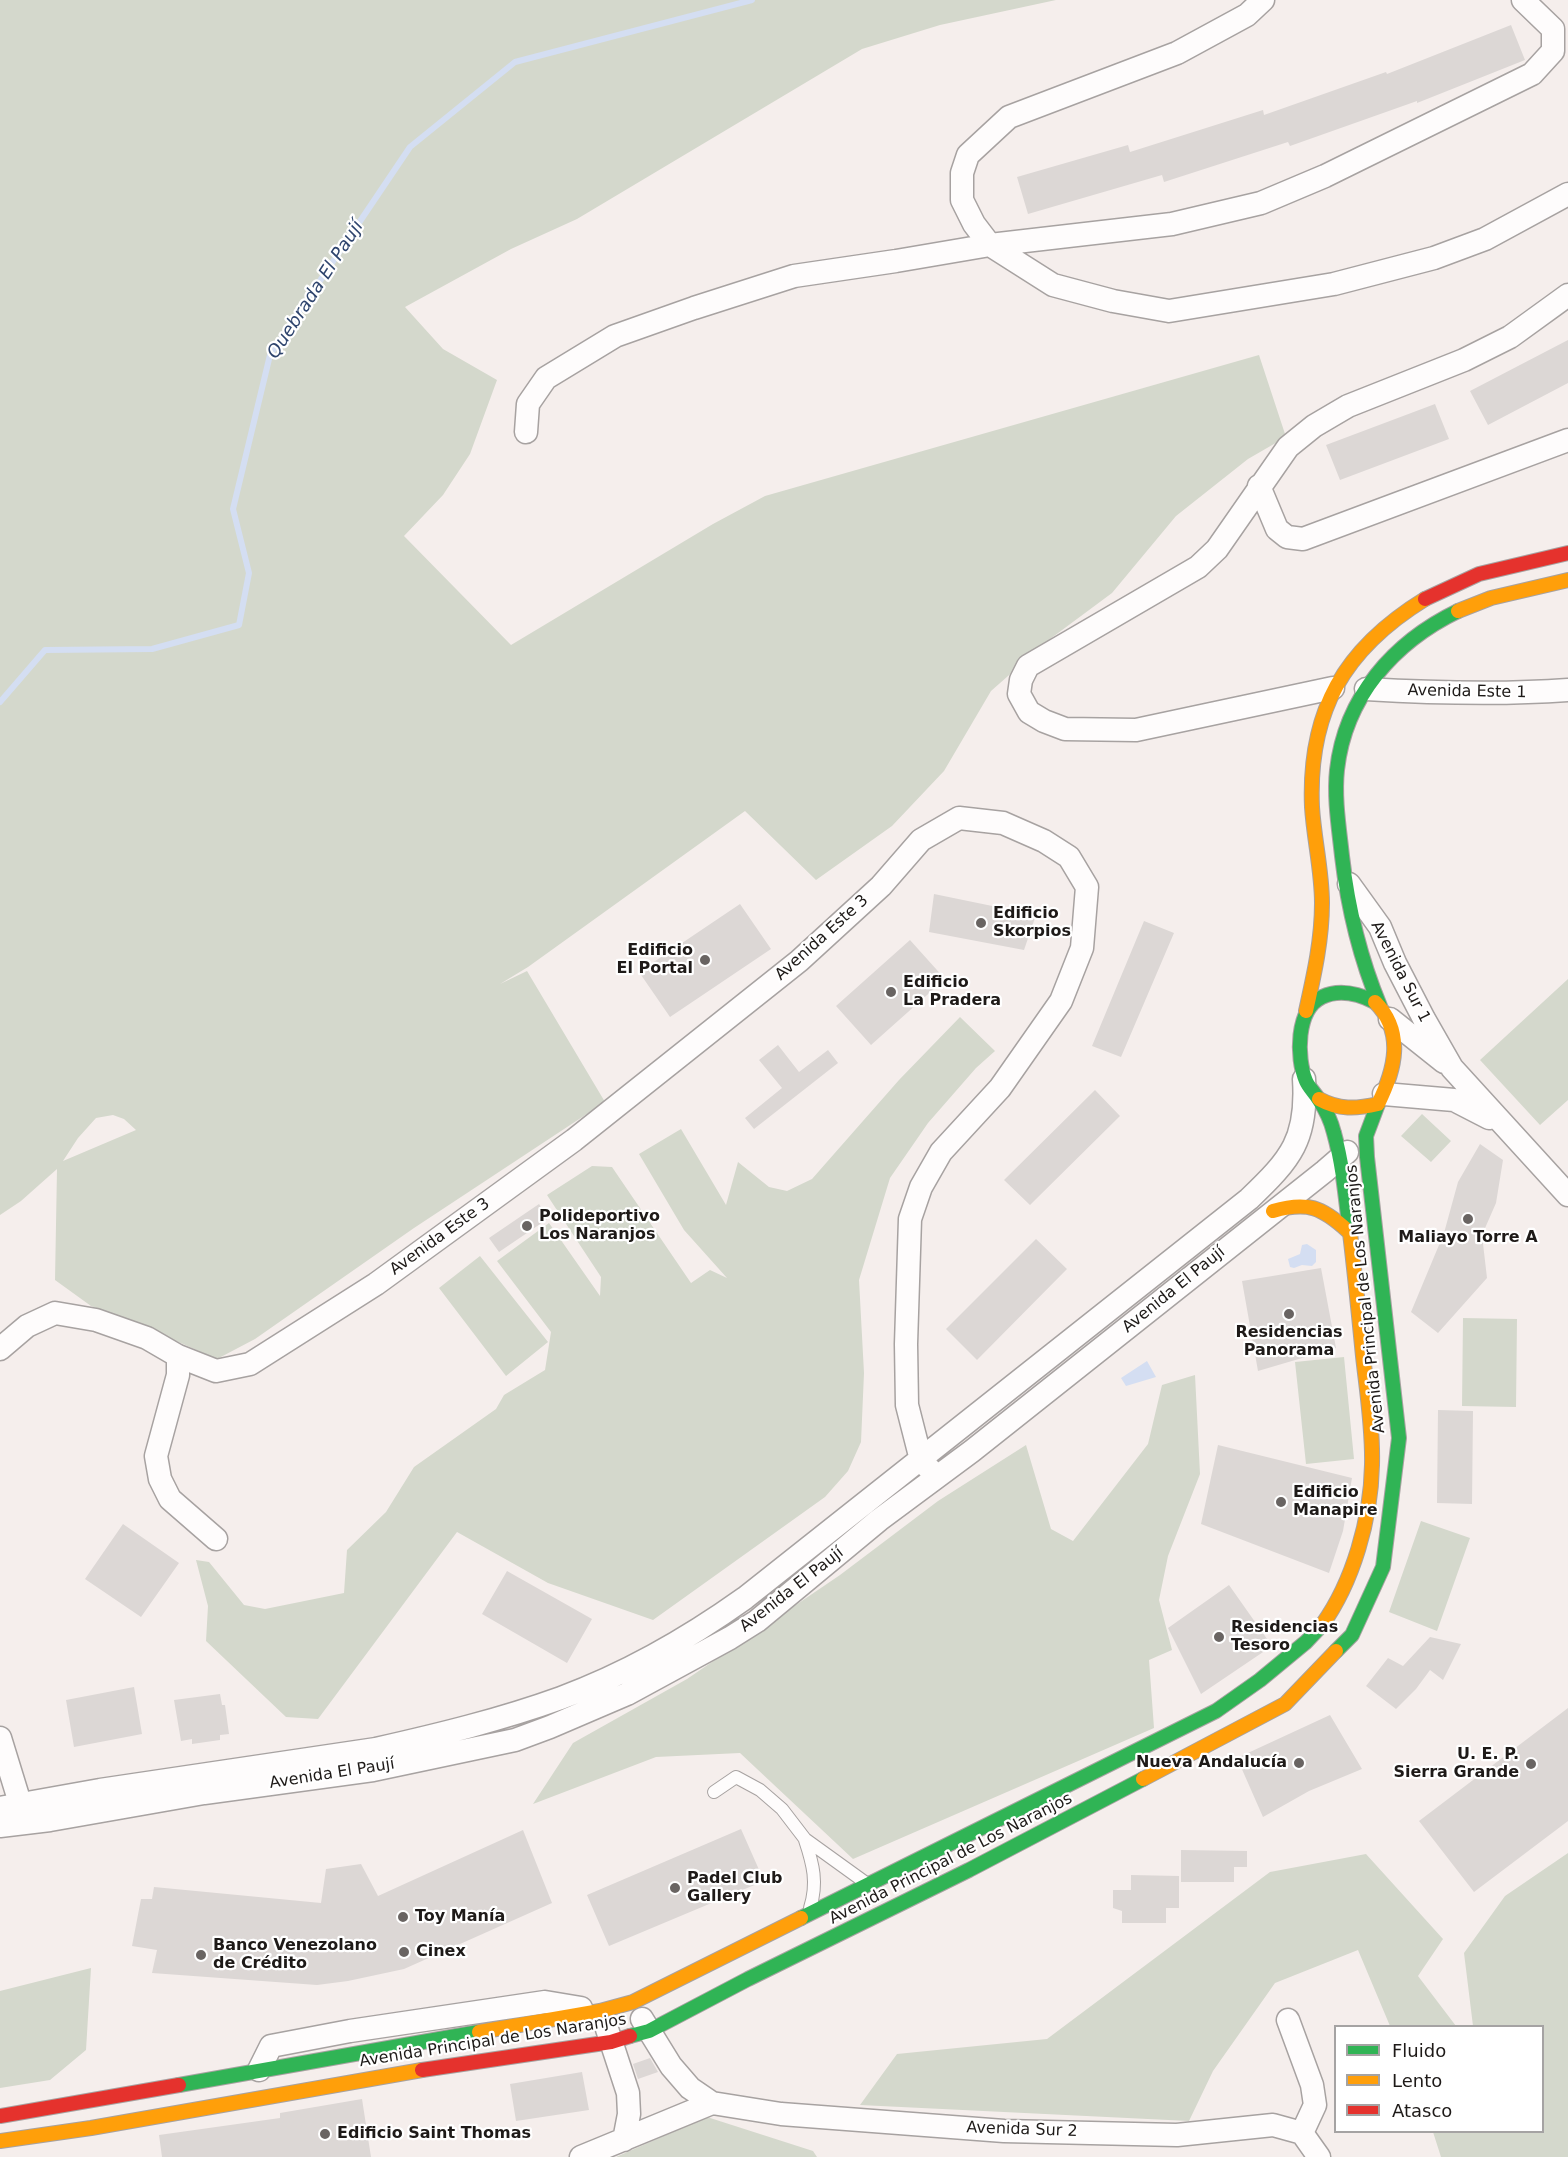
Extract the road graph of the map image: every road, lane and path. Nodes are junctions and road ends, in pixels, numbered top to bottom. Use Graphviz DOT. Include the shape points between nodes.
graph roads {
  1 [pos="1263,0"];
  2 [pos="1523,0"];
  3 [pos="1568,194"];
  4 [pos="990,245"];
  5 [pos="1568,295"];
  6 [pos="526,432"];
  7 [pos="1568,440"];
  8 [pos="1259,486"];
  9 [pos="1568,553"];
  10 [pos="1568,580"];
  11 [pos="1333,688"];
  12 [pos="1366,689"];
  13 [pos="1568,690"];
  14 [pos="1344,878"];
  15 [pos="1306,1011"];
  16 [pos="1385,1012"];
  17 [pos="1452,1068"];
  18 [pos="1304,1079"];
  19 [pos="1319,1099"];
  20 [pos="1381,1099"];
  21 [pos="1508,1130"];
  22 [pos="1366,1136"];
  23 [pos="1338,1159"];
  24 [pos="1568,1195"];
  25 [pos="1273,1211"];
  26 [pos="1348,1231"];
  27 [pos="0,1349"];
  28 [pos="178,1356"];
  29 [pos="928,1468"];
  30 [pos="216,1539"];
  31 [pos="0,1738"];
  32 [pos="714,1792"];
  33 [pos="15,1812"];
  34 [pos="0,1826"];
  35 [pos="805,1839"];
  36 [pos="867,1884"];
  37 [pos="808,1914"];
  38 [pos="633,2002"];
  39 [pos="600,2011"];
  40 [pos="1288,2020"];
  41 [pos="649,2031"];
  42 [pos="611,2042"];
  43 [pos="259,2070"];
  44 [pos="712,2103"];
  45 [pos="0,2115"];
  46 [pos="1302,2133"];
  47 [pos="624,2140"];
  48 [pos="0,2141"];
  49 [pos="582,2157"];
  50 [pos="1319,2157"];
  1 -- 4 [label="street" via="1247,15 1177,53 1010,117 968,155 962,173 962,200"];
  2 -- 4 [label="street" via="1553,29 1553,51 1532,74 1325,176 1261,203 1172,224"];
  3 -- 4 [label="street" via="1485,239 1434,258 1334,284 1170,311 1053,285"];
  4 -- 6 [label="street" via="794,276 615,336 546,378 528,404"];
  5 -- 8 [label="street" via="1510,337 1464,360 1348,406 1314,426 1288,447"];
  7 -- 8 [label="street" via="1304,539 1287,537 1277,529"];
  8 -- 11 [label="street" via="1217,549 1198,567 1028,666 1019,694 1029,712 1065,729 1136,730"];
  9 -- 11 [label="main road, Avenida Principal de Los Naranjos" via="1468,579 1418,604 1372,638 1344,669"];
  10 -- 12 [label="main road, Avenida Principal de Los Naranjos" via="1487,600 1445,617 1398,651 1378,670"];
  11 -- 15 [label="main road, Avenida Principal de Los Naranjos" via="1314,748 1312,803 1322,926"];
  12 -- 13 [label="street, Avenida Este 1" via="1534,693"];
  12 -- 14 [label="main road, Avenida Principal de Los Naranjos" via="1350,718 1337,768"];
  14 -- 16 [label="main road, Avenida Principal de Los Naranjos" via="1357,944"];
  14 -- 17 [label="street, Avenida Sur 1" via="1380,927 1419,1010"];
  15 -- 16 [label="main road" via="1320,998 1341,993 1365,996"];
  15 -- 18 [label="main road, Avenida Principal de Los Naranjos" via="1300,1050"];
  16 -- 17 [label="street, Avenida Sur 1"];
  16 -- 20 [label="main road, Avenida Principal de Los Naranjos" via="1395,1041 1390,1075"];
  17 -- 21 [label="street, Avenida Sur 1"];
  18 -- 19 [label="main road, Avenida Principal de Los Naranjos"];
  18 -- 29 [label="street, Avenida El Paují" via="1301,1131 1287,1160 1265,1184"];
  19 -- 20 [label="main road" via="1340,1109 1359,1108"];
  19 -- 23 [label="main road, Avenida Principal de Los Naranjos" via="1334,1135"];
  20 -- 21 [label="street, Avenida Sur 1" via="1454,1100"];
  20 -- 22 [label="main road, Avenida Principal de Los Naranjos"];
  21 -- 24 [label="street, Avenida Sur 1"];
  22 -- 23 [label="street, Avenida El Paují"];
  22 -- 41 [label="main road, Avenida Principal de Los Naranjos" via="1399,1438 1383,1567 1352,1635 1285,1704 969,1870"];
  23 -- 25 [label="street, Avenida El Paují"];
  23 -- 26 [label="main road, Avenida Principal de Los Naranjos"];
  25 -- 26 [label="main road" via="1299,1204 1318,1207"];
  25 -- 29 [label="street, Avenida El Paují" via="972,1451"];
  26 -- 36 [label="main road, Avenida Principal de Los Naranjos" via="1369,1417 1371,1481 1346,1582 1323,1623 1260,1681 1216,1711"];
  27 -- 28 [label="street, Avenida Este 3" via="27,1326 55,1313 96,1320 147,1338"];
  28 -- 29 [label="street, Avenida Este 3" via="216,1371 250,1364 376,1284 574,1140 799,961 881,886 921,840 959,818 1003,824 1044,841 1069,857 1087,887 1082,948 1061,1001 1000,1088 941,1152 921,1187 910,1218 908,1405"];
  28 -- 30 [label="street" via="178,1375 156,1456 160,1479 170,1499"];
  29 -- 33 [label="street, Avenida El Paují" via="757,1621 653,1681 550,1727 514,1740 373,1770 204,1793"];
  31 -- 33 [label="street"];
  32 -- 35 [label="lane" via="736,1777 782,1809"];
  33 -- 34 [label="street, Avenida El Paují"];
  35 -- 36 [label="lane"];
  35 -- 37 [label="lane" via="815,1882"];
  36 -- 37 [label="main road, Avenida Principal de Los Naranjos"];
  37 -- 38 [label="main road, Avenida Principal de Los Naranjos"];
  38 -- 39 [label="main road, Avenida Principal de Los Naranjos"];
  38 -- 41 [label="street, Avenida Sur 2"];
  39 -- 42 [label="street"];
  39 -- 43 [label="street" via="545,2002 350,2031 271,2046"];
  40 -- 46 [label="street" via="1315,2104"];
  41 -- 42 [label="main road, Avenida Principal de Los Naranjos"];
  41 -- 44 [label="street, Avenida Sur 2" via="690,2088"];
  42 -- 47 [label="street" via="628,2093"];
  42 -- 48 [label="main road, Avenida Principal de Los Naranjos" via="370,2078"];
  43 -- 45 [label="main road"];
  44 -- 46 [label="street, Avenida Sur 2" via="781,2114 1004,2131 1177,2135 1273,2125"];
  44 -- 47 [label="street"];
  46 -- 50 [label="street"];
  47 -- 49 [label="street"];
}
